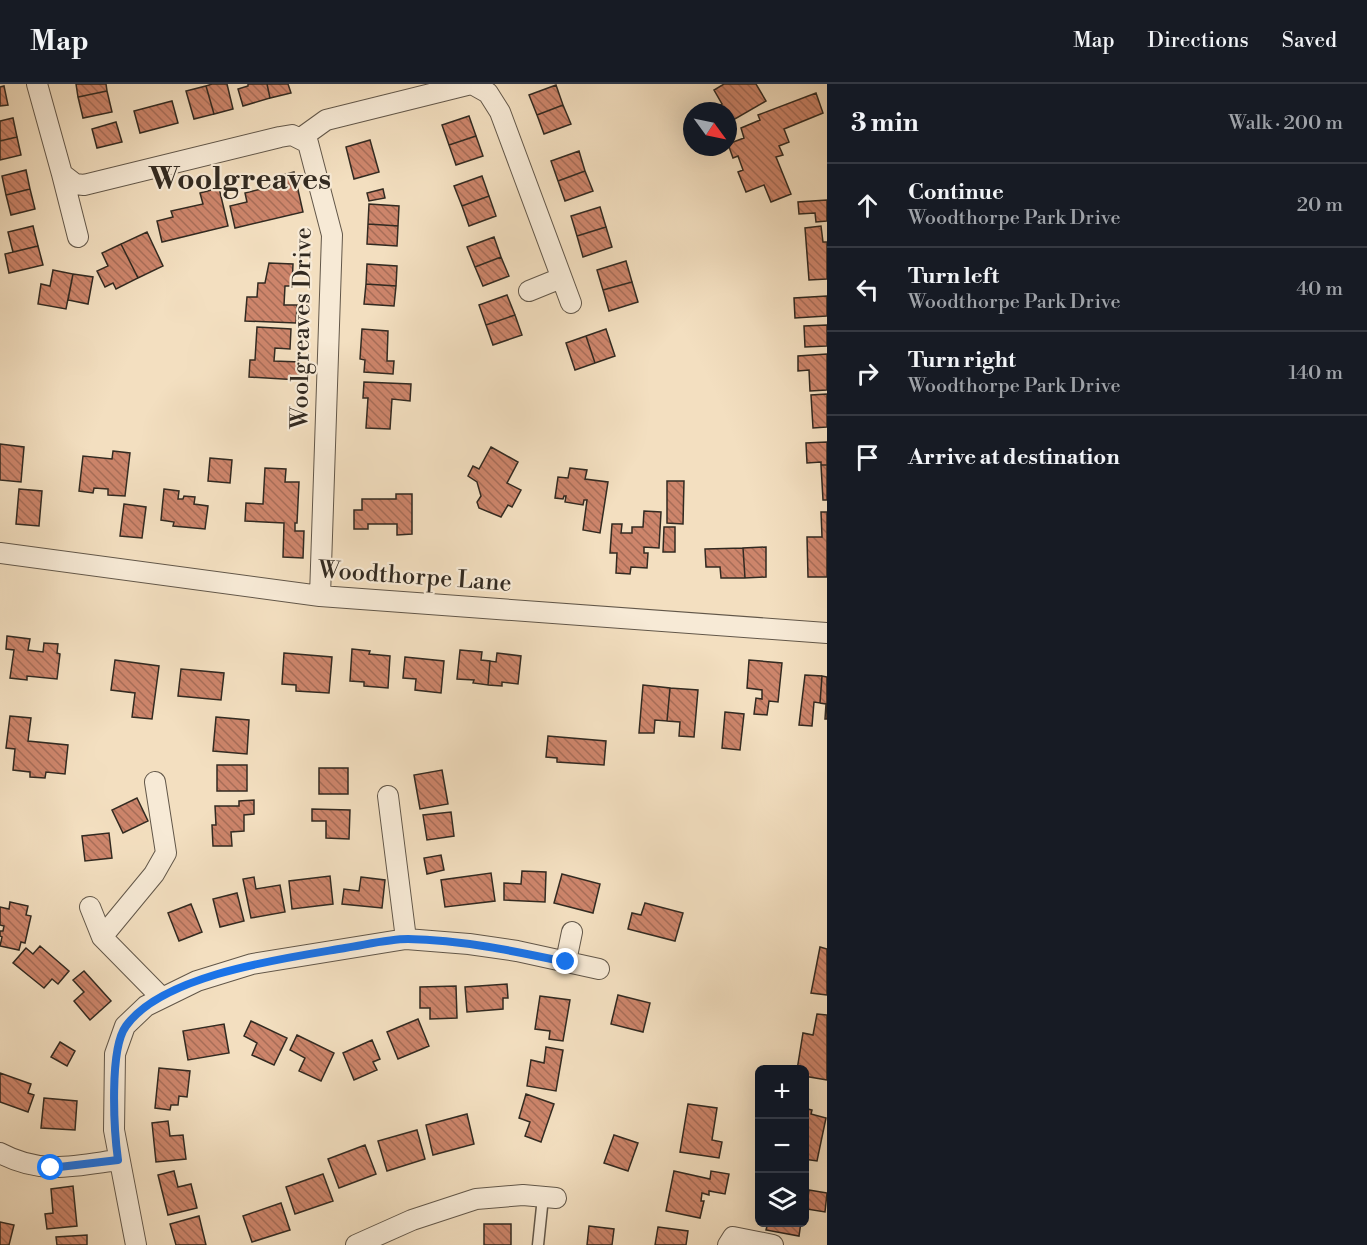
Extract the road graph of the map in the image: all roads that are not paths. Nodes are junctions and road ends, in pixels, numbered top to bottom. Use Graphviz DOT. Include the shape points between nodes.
graph roads {
  1 [pos="37,84"];
  2 [pos="472,84"];
  3 [pos="301,138"];
  4 [pos="62,174"];
  5 [pos="78,237"];
  6 [pos="561,278"];
  7 [pos="529,291"];
  8 [pos="571,303"];
  9 [pos="0,553"];
  10 [pos="320,596"];
  11 [pos="827,633"];
  12 [pos="155,782"];
  13 [pos="388,796"];
  14 [pos="90,907"];
  15 [pos="572,932"];
  16 [pos="102,937"];
  17 [pos="406,939"];
  18 [pos="566,962"];
  19 [pos="599,969"];
  20 [pos="161,997"];
  21 [pos="0,1153"];
  22 [pos="118,1160"];
  23 [pos="538,1191"];
  24 [pos="728,1235"];
  25 [pos="136,1245"];
  26 [pos="356,1245"];
  27 [pos="538,1245"];
  28 [pos="772,1245"];
  1 -- 4 [label="street"];
  2 -- 3 [label="street" via="327,120"];
  2 -- 6 [label="street" via="488,93 501,112"];
  3 -- 4 [label="street" via="280,137 84,185 75,184"];
  3 -- 10 [label="street, Woolgreaves Drive" via="312,151 332,235"];
  4 -- 5 [label="street"];
  6 -- 7 [label="street"];
  6 -- 8 [label="street"];
  9 -- 10 [label="street, Woodthorpe Lane"];
  10 -- 11 [label="street, Woodthorpe Lane"];
  12 -- 16 [label="street" via="166,853 154,874"];
  13 -- 17 [label="street"];
  14 -- 16 [label="street"];
  15 -- 18 [label="street"];
  16 -- 20 [label="street"];
  17 -- 18 [label="street" via="469,944"];
  17 -- 20 [label="street" via="252,964"];
  18 -- 19 [label="street"];
  20 -- 22 [label="street" via="125,1026 115,1054 114,1130"];
  21 -- 22 [label="street" via="15,1161 51,1168"];
  22 -- 25 [label="street"];
  23 -- 26 [label="street" via="476,1198"];
  23 -- 27 [label="lane"];
  24 -- 28 [label="street"];
}
